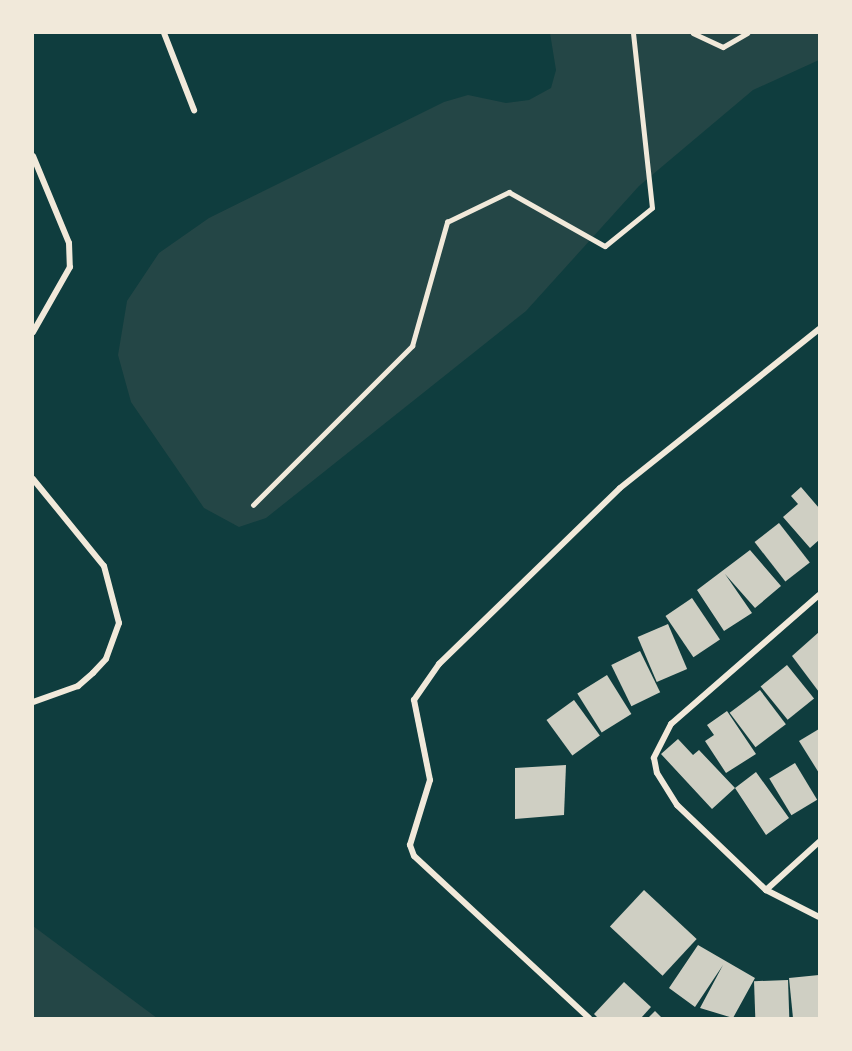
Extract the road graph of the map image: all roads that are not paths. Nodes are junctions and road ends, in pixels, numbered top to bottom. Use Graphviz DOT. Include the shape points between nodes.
graph roads {
  1 [pos="165,33"];
  2 [pos="633,33"];
  3 [pos="693,33"];
  4 [pos="747,33"];
  5 [pos="194,110"];
  6 [pos="33,156"];
  7 [pos="819,329"];
  8 [pos="33,332"];
  9 [pos="33,479"];
  10 [pos="253,505"];
  11 [pos="819,595"];
  12 [pos="33,702"];
  13 [pos="819,842"];
  14 [pos="766,890"];
  15 [pos="819,917"];
  16 [pos="589,1018"];
  1 -- 5 [label="street"];
  2 -- 10 [label="lane" via="652,208 605,246 509,192 447,222 412,346"];
  3 -- 4 [label="lane" via="723,47"];
  6 -- 8 [label="street" via="69,243 70,267"];
  7 -- 16 [label="street" via="620,488 439,664 414,700 430,780 410,845 414,856"];
  9 -- 12 [label="street" via="104,566 118,623 106,659 93,673 78,686"];
  11 -- 14 [label="street" via="671,724 654,758 657,773 677,805"];
  13 -- 14 [label="street"];
  14 -- 15 [label="street"];
}
